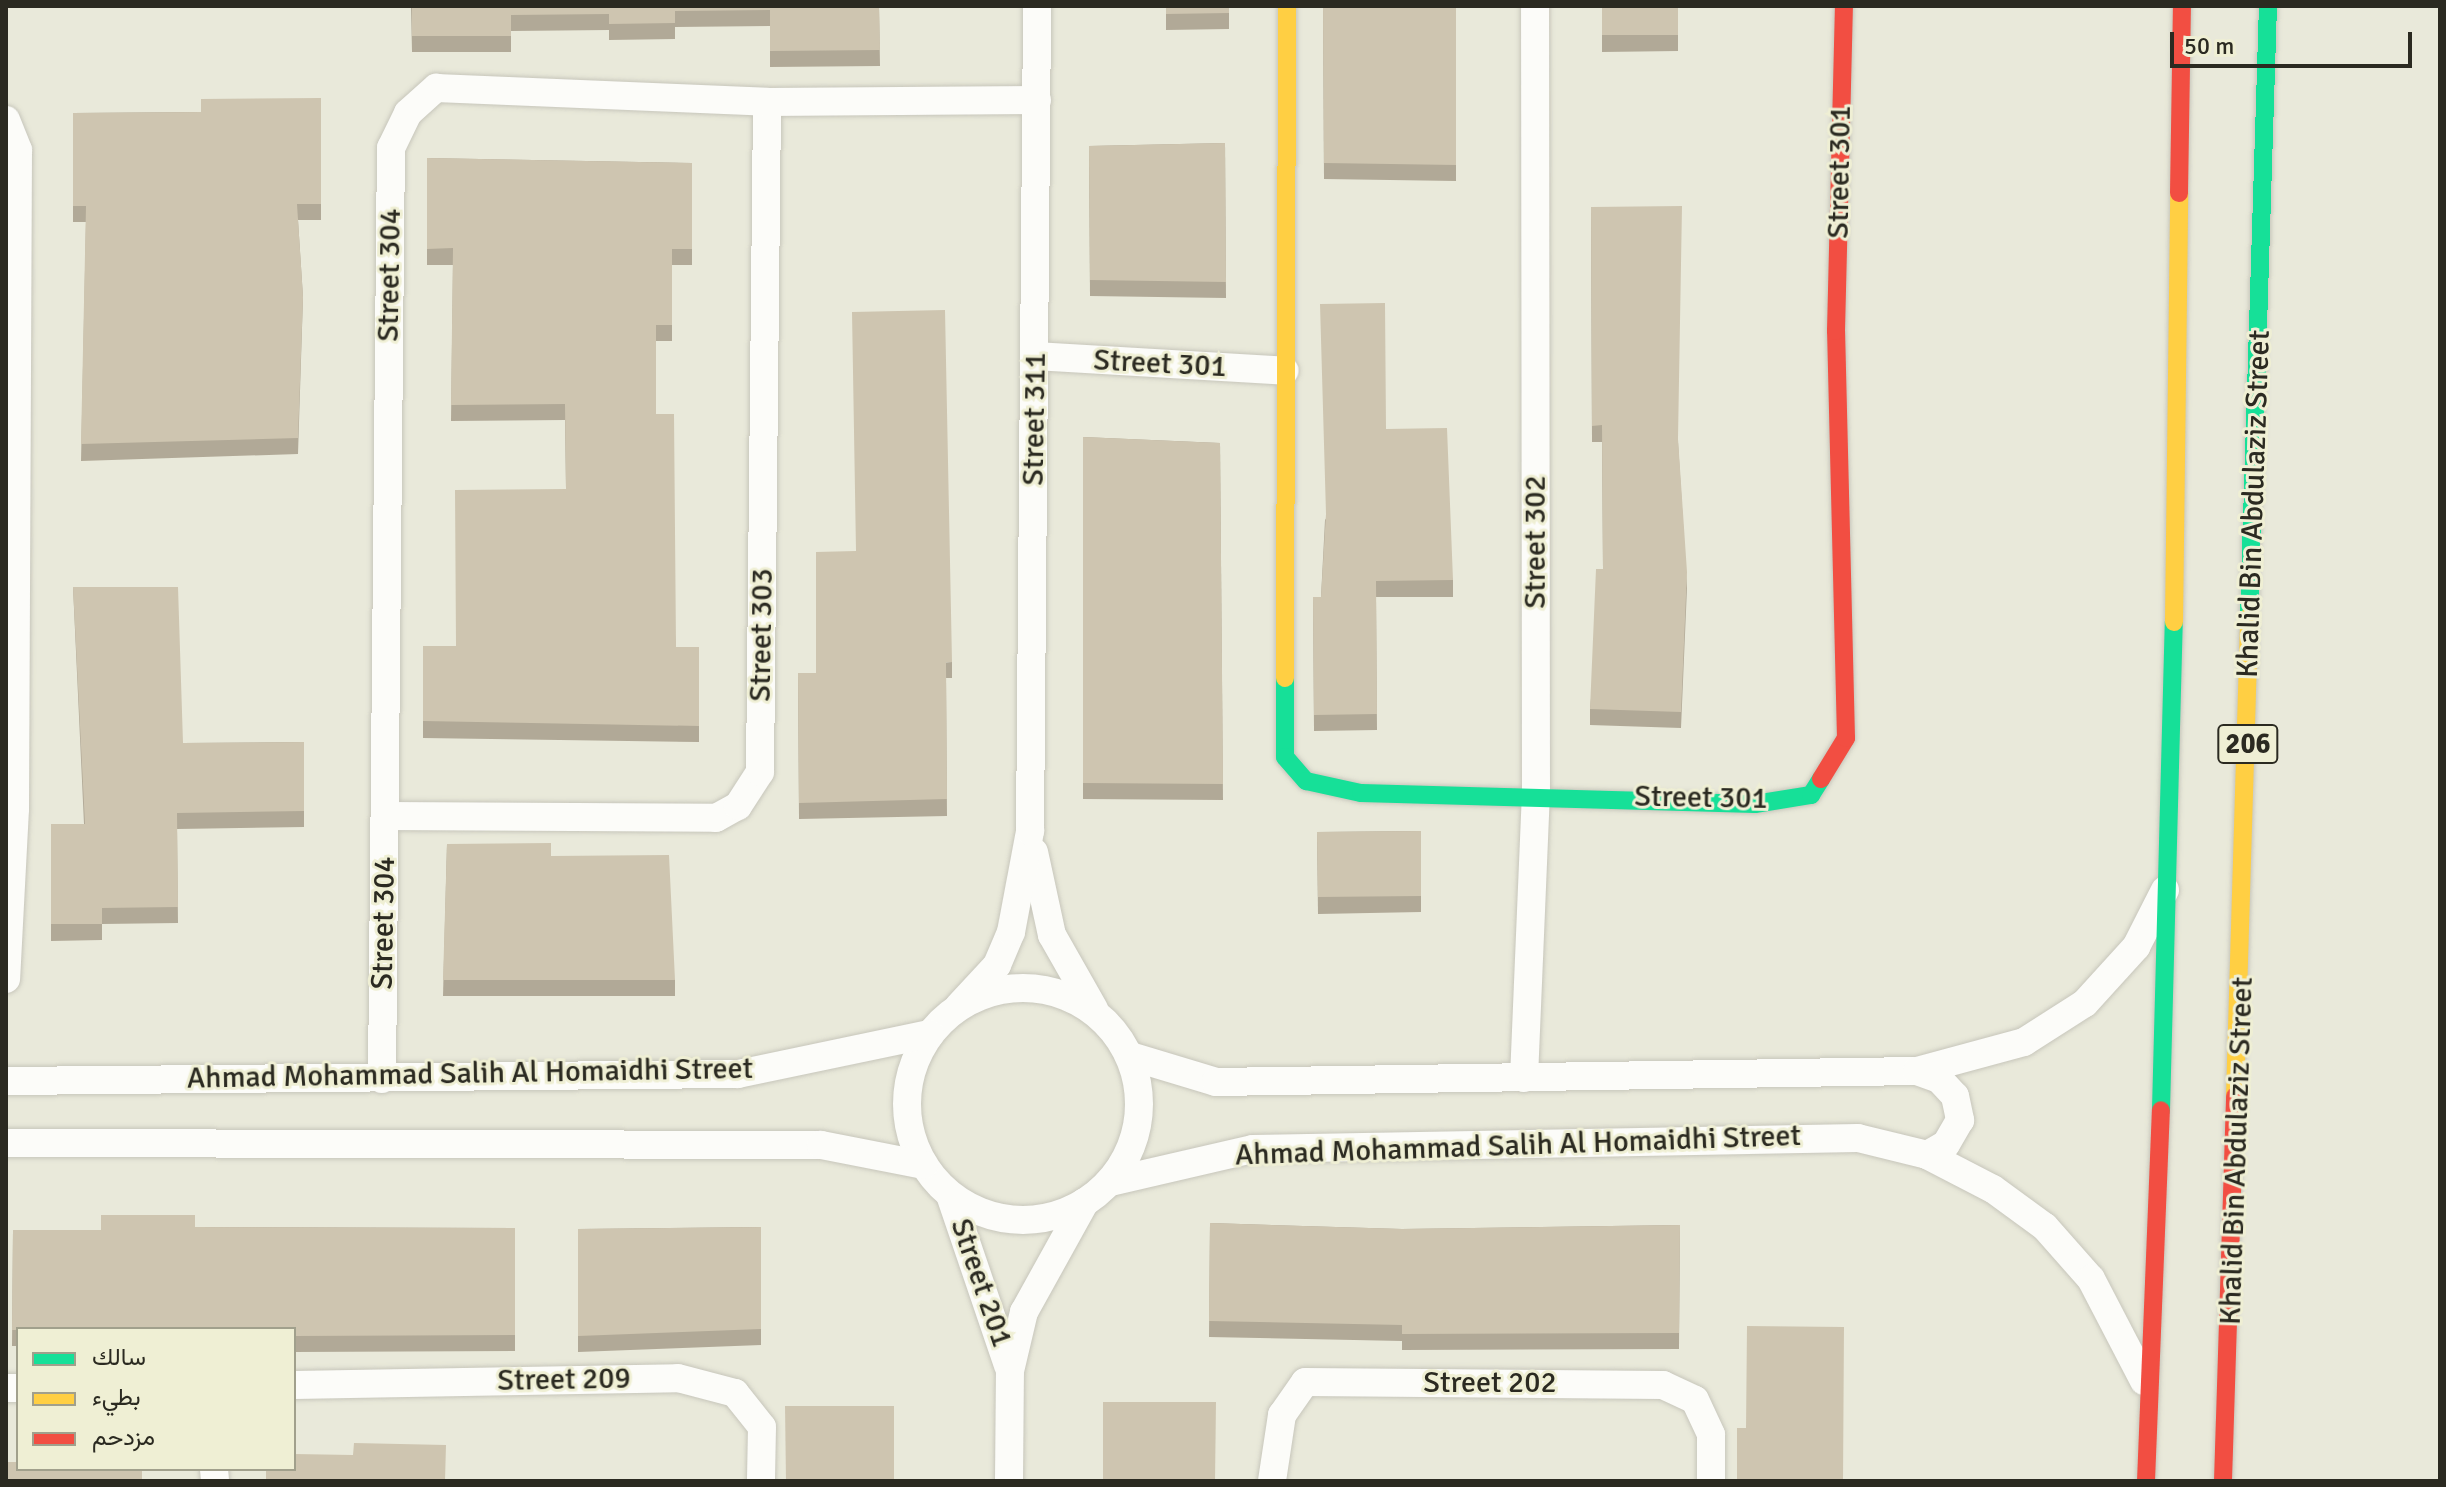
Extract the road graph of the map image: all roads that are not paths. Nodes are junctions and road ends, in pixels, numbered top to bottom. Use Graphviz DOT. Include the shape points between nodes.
graph roads {
  1 [pos="1037,6"];
  2 [pos="1287,6"];
  3 [pos="1535,6"];
  4 [pos="1844,6"];
  5 [pos="2182,6"];
  6 [pos="2268,6"];
  7 [pos="1037,100"];
  8 [pos="767,102"];
  9 [pos="6,120"];
  10 [pos="1036,356"];
  11 [pos="1285,371"];
  12 [pos="1536,792"];
  13 [pos="10,809"];
  14 [pos="385,816"];
  15 [pos="1030,831"];
  16 [pos="2170,880"];
  17 [pos="6,979"];
  18 [pos="959,1006"];
  19 [pos="1096,1012"];
  20 [pos="930,1034"];
  21 [pos="1130,1056"];
  22 [pos="1917,1071"];
  23 [pos="1524,1078"];
  24 [pos="382,1079"];
  25 [pos="6,1081"];
  26 [pos="6,1143"];
  27 [pos="1927,1155"];
  28 [pos="924,1165"];
  29 [pos="1110,1182"];
  30 [pos="950,1195"];
  31 [pos="1085,1202"];
  32 [pos="1010,1371"];
  33 [pos="296,1385"];
  34 [pos="2151,1399"];
  35 [pos="761,1481"];
  36 [pos="1009,1481"];
  37 [pos="1272,1481"];
  38 [pos="1711,1481"];
  39 [pos="2146,1481"];
  40 [pos="2223,1481"];
  1 -- 7 [label="street, Street 311"];
  2 -- 11 [label="main road, Street 301"];
  3 -- 12 [label="street, Street 302"];
  4 -- 12 [label="main road, Street 301" via="1836,331 1846,738 1811,795 1755,804"];
  5 -- 16 [label="main road, 206"];
  6 -- 40 [label="main road, Khalid Bin Abdulaziz Street / 206"];
  7 -- 8 [label="street, Street 304"];
  7 -- 10 [label="street, Street 311"];
  8 -- 14 [label="street, Street 303" via="760,772 738,806 716,818"];
  8 -- 14 [label="street, Street 304" via="436,88 408,113 391,148"];
  9 -- 13 [label="street" via="18,150"];
  10 -- 11 [label="street, Street 301"];
  10 -- 15 [label="street, Street 311"];
  11 -- 12 [label="main road, Street 301" via="1285,757 1306,781 1361,793"];
  12 -- 23 [label="street, Street 302"];
  13 -- 17 [label="street"];
  14 -- 24 [label="street, Street 304"];
  15 -- 18 [label="street, Street 311" via="1011,932 997,965"];
  15 -- 19 [label="street, Street 311" via="1052,935"];
  16 -- 22 [label="street" via="2136,947 2085,1003 2024,1042"];
  16 -- 34 [label="main road, 206"];
  18 -- 19 [label="street" via="994,991 1035,987"];
  18 -- 20 [label="street"];
  19 -- 21 [label="street"];
  20 -- 24 [label="street, Ahmad Mohammad Salih Al Homaidhi Street" via="738,1074"];
  20 -- 28 [label="street" via="915,1062 907,1114"];
  21 -- 23 [label="street" via="1216,1082"];
  21 -- 29 [label="street" via="1138,1124"];
  22 -- 23 [label="street"];
  22 -- 27 [label="street" via="1939,1079 1955,1096 1960,1120 1946,1144"];
  24 -- 25 [label="street, Ahmad Mohammad Salih Al Homaidhi Street"];
  26 -- 28 [label="street" via="821,1145"];
  27 -- 29 [label="street, Ahmad Mohammad Salih Al Homaidhi Street" via="1858,1138 1253,1149"];
  27 -- 34 [label="street, Ahmad Mohammad Salih Al Homaidhi Street" via="1993,1189 2045,1227 2091,1279 2128,1340"];
  28 -- 30 [label="street"];
  29 -- 31 [label="street"];
  30 -- 31 [label="street" via="980,1213 1020,1221"];
  30 -- 32 [label="street, Street 201"];
  31 -- 32 [label="street, Street 201" via="1024,1312"];
  32 -- 36 [label="street, Street 201"];
  33 -- 35 [label="street, Street 209" via="678,1378 735,1393 762,1427"];
  34 -- 39 [label="main road, 206"];
  37 -- 38 [label="street, Street 202" via="1282,1415 1305,1382 1663,1385 1695,1400 1711,1435"];
}
